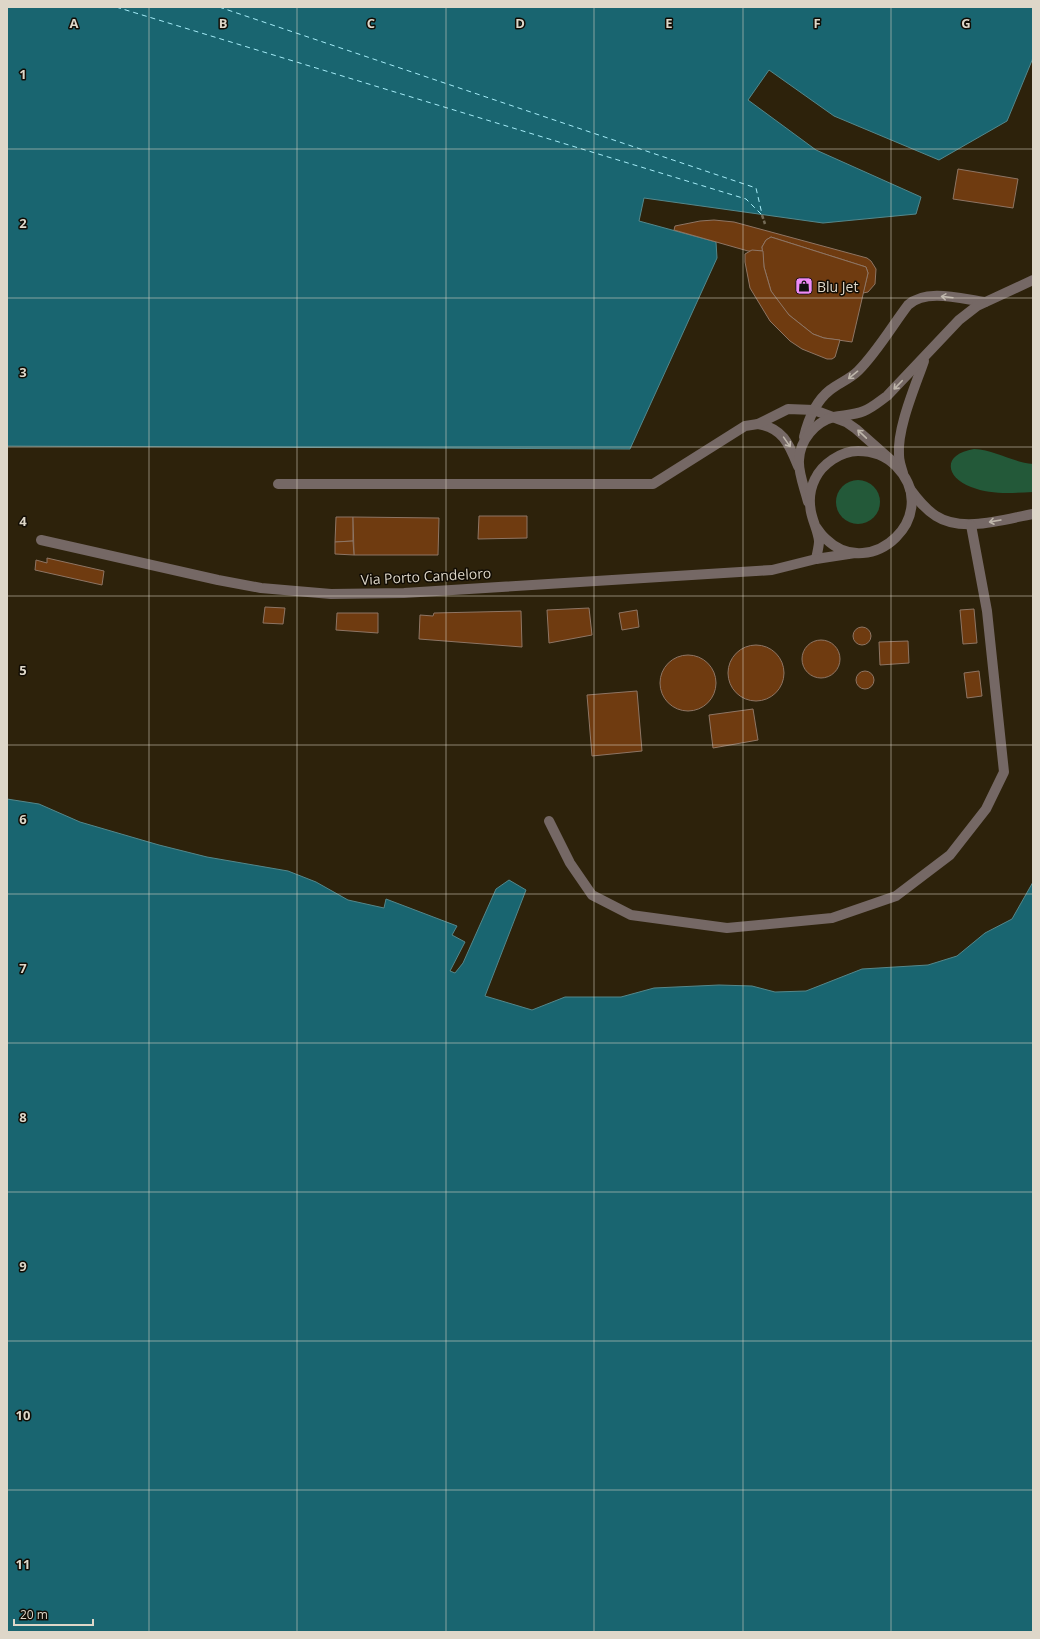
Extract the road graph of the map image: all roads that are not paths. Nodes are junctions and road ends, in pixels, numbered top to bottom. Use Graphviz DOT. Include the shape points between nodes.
graph roads {
  1 [pos="1033,280"];
  2 [pos="985,302"];
  3 [pos="925,357"];
  4 [pos="814,410"];
  5 [pos="833,418"];
  6 [pos="758,424"];
  7 [pos="802,446"];
  8 [pos="891,460"];
  9 [pos="903,473"];
  10 [pos="801,475"];
  11 [pos="278,484"];
  12 [pos="910,489"];
  13 [pos="811,512"];
  14 [pos="1033,514"];
  15 [pos="972,525"];
  16 [pos="816,527"];
  17 [pos="41,540"];
  18 [pos="855,553"];
  19 [pos="816,559"];
  20 [pos="549,821"];
  1 -- 2 [label="street"];
  2 -- 3 [label="street" via="958,320"];
  2 -- 4 [label="street, one-way" via="936,296 914,300 857,372 830,390"];
  3 -- 5 [label="street, one-way" via="876,404 865,411"];
  3 -- 9 [label="street" via="903,423 899,455"];
  4 -- 5 [label="street"];
  4 -- 6 [label="street" via="788,409"];
  4 -- 7 [label="street" via="807,424"];
  5 -- 7 [label="street" via="820,423 809,433"];
  8 -- 5 [label="street, one-way" via="856,429 846,422"];
  6 -- 10 [label="street, one-way" via="774,428 789,443"];
  6 -- 11 [label="street" via="745,426 653,484"];
  7 -- 10 [label="street" via="799,460"];
  8 -- 9 [label="street"];
  8 -- 13 [label="street" via="874,453 857,451 840,455 825,465 815,480 810,496"];
  9 -- 12 [label="street"];
  10 -- 13 [label="street"];
  12 -- 15 [label="street" via="922,505 937,517"];
  12 -- 18 [label="street" via="911,507 907,522 899,536 886,546 871,552"];
  13 -- 16 [label="street"];
  14 -- 15 [label="street, one-way"];
  15 -- 20 [label="street" via="987,611 1004,772 986,809 950,855 896,896 832,918 727,928 631,915 592,895 570,863"];
  16 -- 18 [label="street" via="826,540 840,549"];
  16 -- 19 [label="street" via="819,540"];
  17 -- 19 [label="street, Via Porto Candeloro" via="261,588 331,594 404,593 772,570"];
  18 -- 19 [label="street, Via Porto Candeloro"];
}
